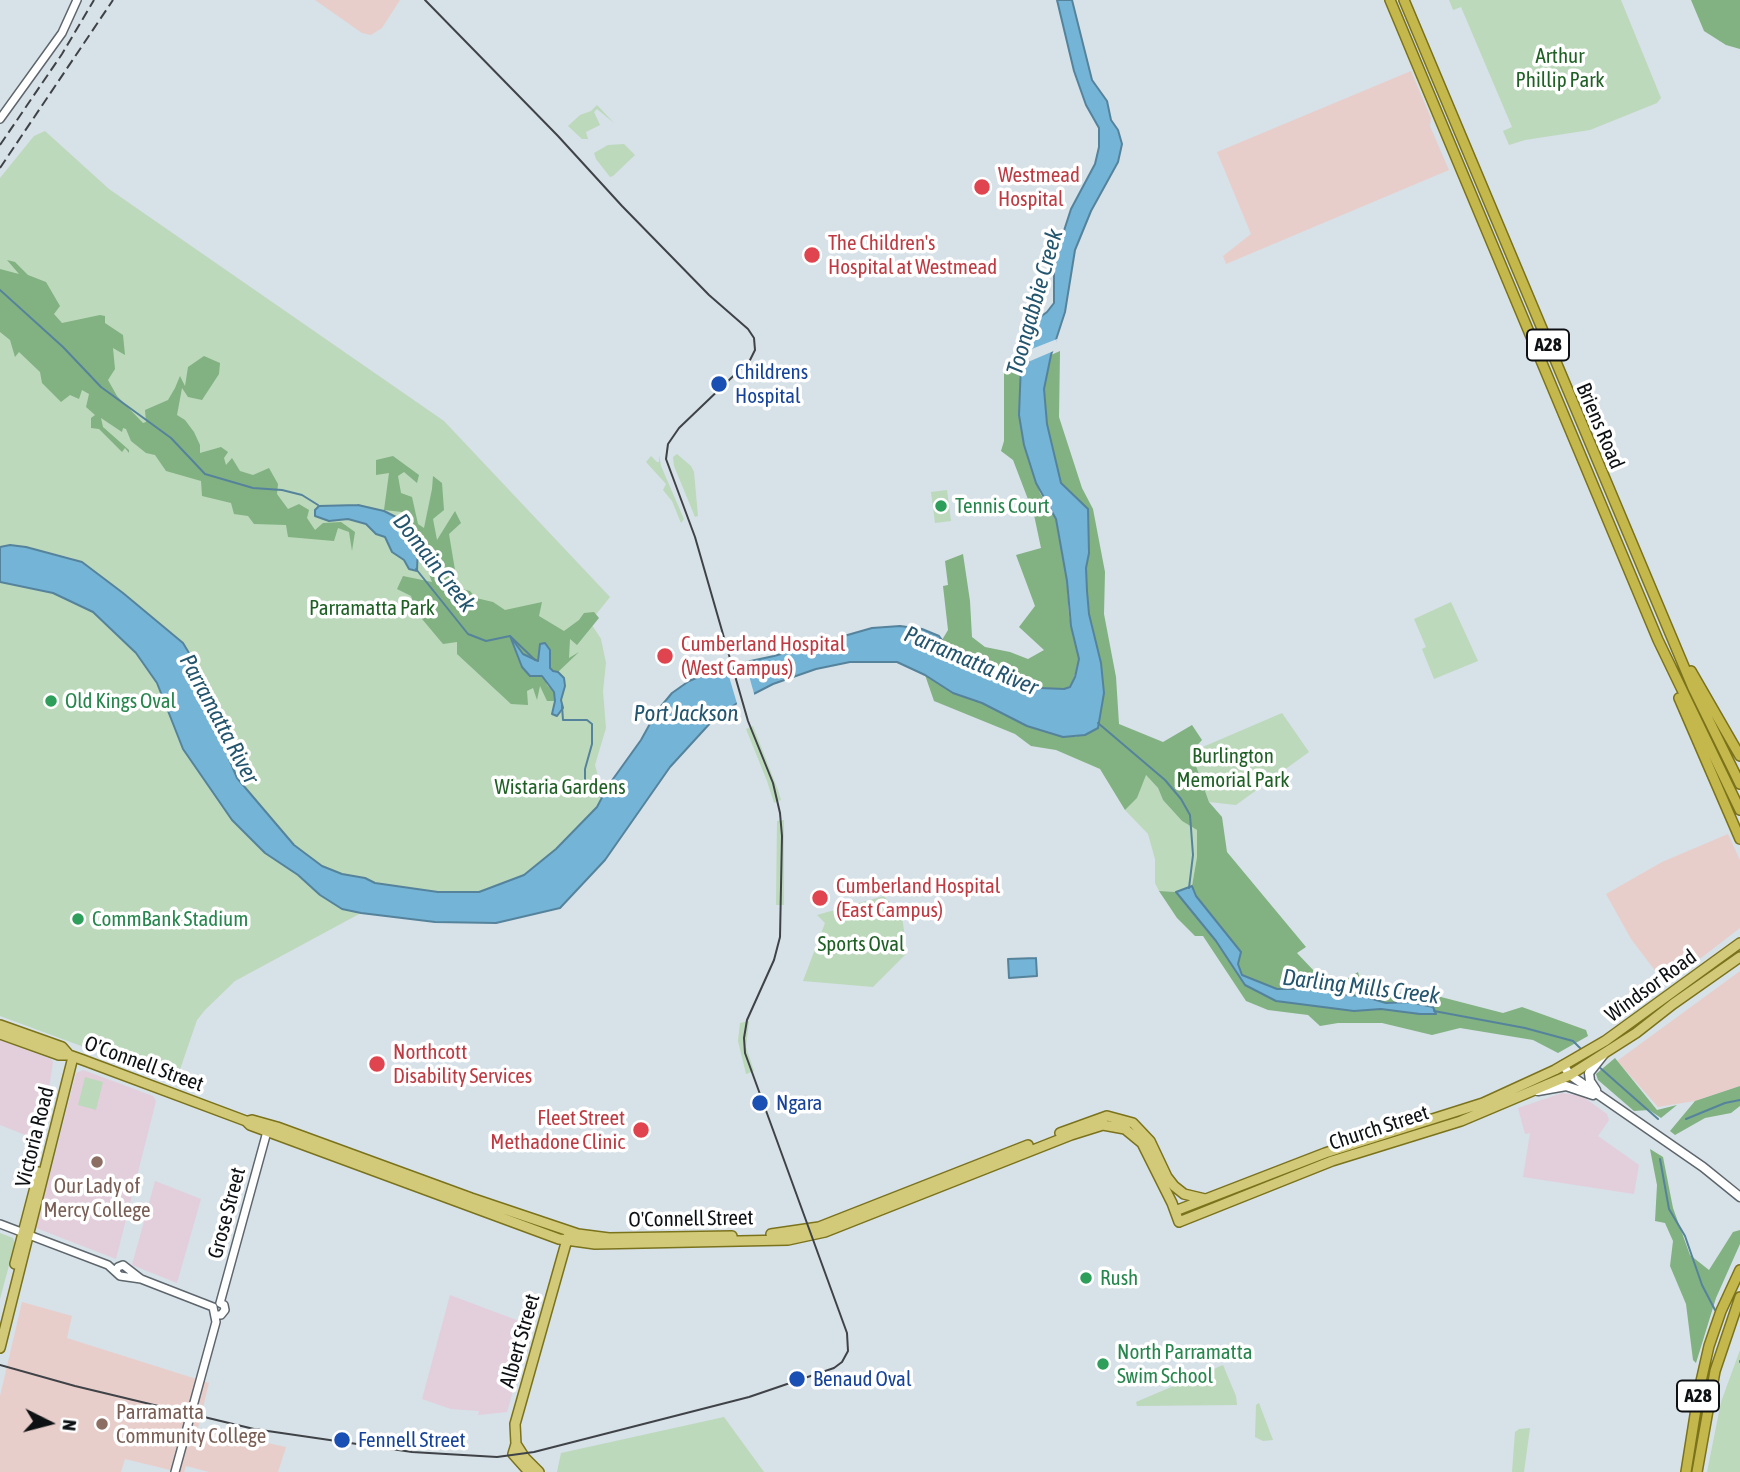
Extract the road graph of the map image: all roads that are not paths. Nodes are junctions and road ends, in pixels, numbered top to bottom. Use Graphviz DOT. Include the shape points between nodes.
graph roads {
  1 [pos="77,0"];
  2 [pos="1391,0"];
  3 [pos="1404,0"];
  4 [pos="0,119"];
  5 [pos="1475,170"];
  6 [pos="1464,177"];
  7 [pos="1654,597"];
  8 [pos="1642,602"];
  9 [pos="1672,639"];
  10 [pos="1658,640"];
  11 [pos="1740,756"];
  12 [pos="1740,784"];
  13 [pos="1740,810"];
  14 [pos="1740,839"];
  15 [pos="1740,943"];
  16 [pos="1740,957"];
  17 [pos="0,1025"];
  18 [pos="0,1034"];
  19 [pos="1602,1053"];
  20 [pos="71,1056"];
  21 [pos="1581,1056"];
  22 [pos="1563,1065"];
  23 [pos="1591,1066"];
  24 [pos="1570,1075"];
  25 [pos="1532,1092"];
  26 [pos="1606,1100"];
  27 [pos="1131,1127"];
  28 [pos="268,1128"];
  29 [pos="1398,1134"];
  30 [pos="1740,1197"];
  31 [pos="1205,1199"];
  32 [pos="1175,1211"];
  33 [pos="0,1224"];
  34 [pos="25,1233"];
  35 [pos="568,1236"];
  36 [pos="1740,1270"];
  37 [pos="1740,1297"];
  38 [pos="216,1308"];
  39 [pos="0,1325"];
  40 [pos="0,1348"];
  41 [pos="516,1444"];
  42 [pos="175,1472"];
  43 [pos="529,1472"];
  44 [pos="539,1472"];
  45 [pos="1686,1472"];
  46 [pos="1697,1472"];
  1 -- 4 [label="street" via="62,33"];
  2 -- 6 [label="highway, Briens Road / A28"];
  3 -- 5 [label="highway, Briens Road / A28"];
  5 -- 6 [label="highway"];
  5 -- 7 [label="highway, Briens Road / A28"];
  6 -- 8 [label="highway, Briens Road / A28"];
  7 -- 8 [label="highway"];
  7 -- 9 [label="highway, Briens Road / A28"];
  8 -- 10 [label="highway, Briens Road / A28"];
  9 -- 11 [label="highway"];
  9 -- 12 [label="highway, Briens Road / A28"];
  10 -- 13 [label="highway, A28"];
  10 -- 14 [label="highway"];
  15 -- 19 [label="main road, Windsor Road"];
  16 -- 19 [label="main road, Windsor Road"];
  17 -- 20 [label="main road, O'Connell Street" via="62,1047"];
  18 -- 20 [label="main road, O'Connell Street"];
  19 -- 21 [label="main road, Windsor Road"];
  19 -- 23 [label="main road, Windsor Road"];
  20 -- 28 [label="main road, O'Connell Street"];
  20 -- 34 [label="main road, Victoria Road"];
  21 -- 22 [label="main road, Church Street"];
  22 -- 24 [label="main road"];
  22 -- 29 [label="main road, Church Street"];
  23 -- 24 [label="main road, Church Street"];
  23 -- 26 [label="main road" via="1590,1081"];
  24 -- 25 [label="main road, Church Street"];
  24 -- 26 [label="main road"];
  25 -- 26 [label="main road" via="1566,1086"];
  25 -- 29 [label="main road, Church Street" via="1461,1121"];
  26 -- 30 [label="main road"];
  27 -- 31 [label="main road" via="1150,1141 1174,1186 1184,1194"];
  27 -- 32 [label="main road"];
  27 -- 35 [label="main road, O'Connell Street" via="1090,1128 798,1239 603,1244"];
  28 -- 35 [label="main road, O'Connell Street" via="538,1233"];
  28 -- 38 [label="street, Grose Street"];
  29 -- 31 [label="main road, Church Street" via="1325,1153"];
  29 -- 32 [label="main road, Church Street" via="1179,1222"];
  31 -- 32 [label="main road, Church Street"];
  33 -- 34 [label="street"];
  34 -- 38 [label="street" via="117,1269 125,1266 126,1273"];
  34 -- 39 [label="main road, Victoria Road"];
  34 -- 40 [label="main road, Victoria Road"];
  35 -- 41 [label="main road, Albert Street" via="517,1414"];
  36 -- 45 [label="highway, A28" via="1709,1346"];
  37 -- 46 [label="highway, A28" via="1715,1371"];
  38 -- 42 [label="street, Grose Street"];
  41 -- 43 [label="main road, Albert Street" via="516,1460"];
  41 -- 44 [label="main road"];
}
